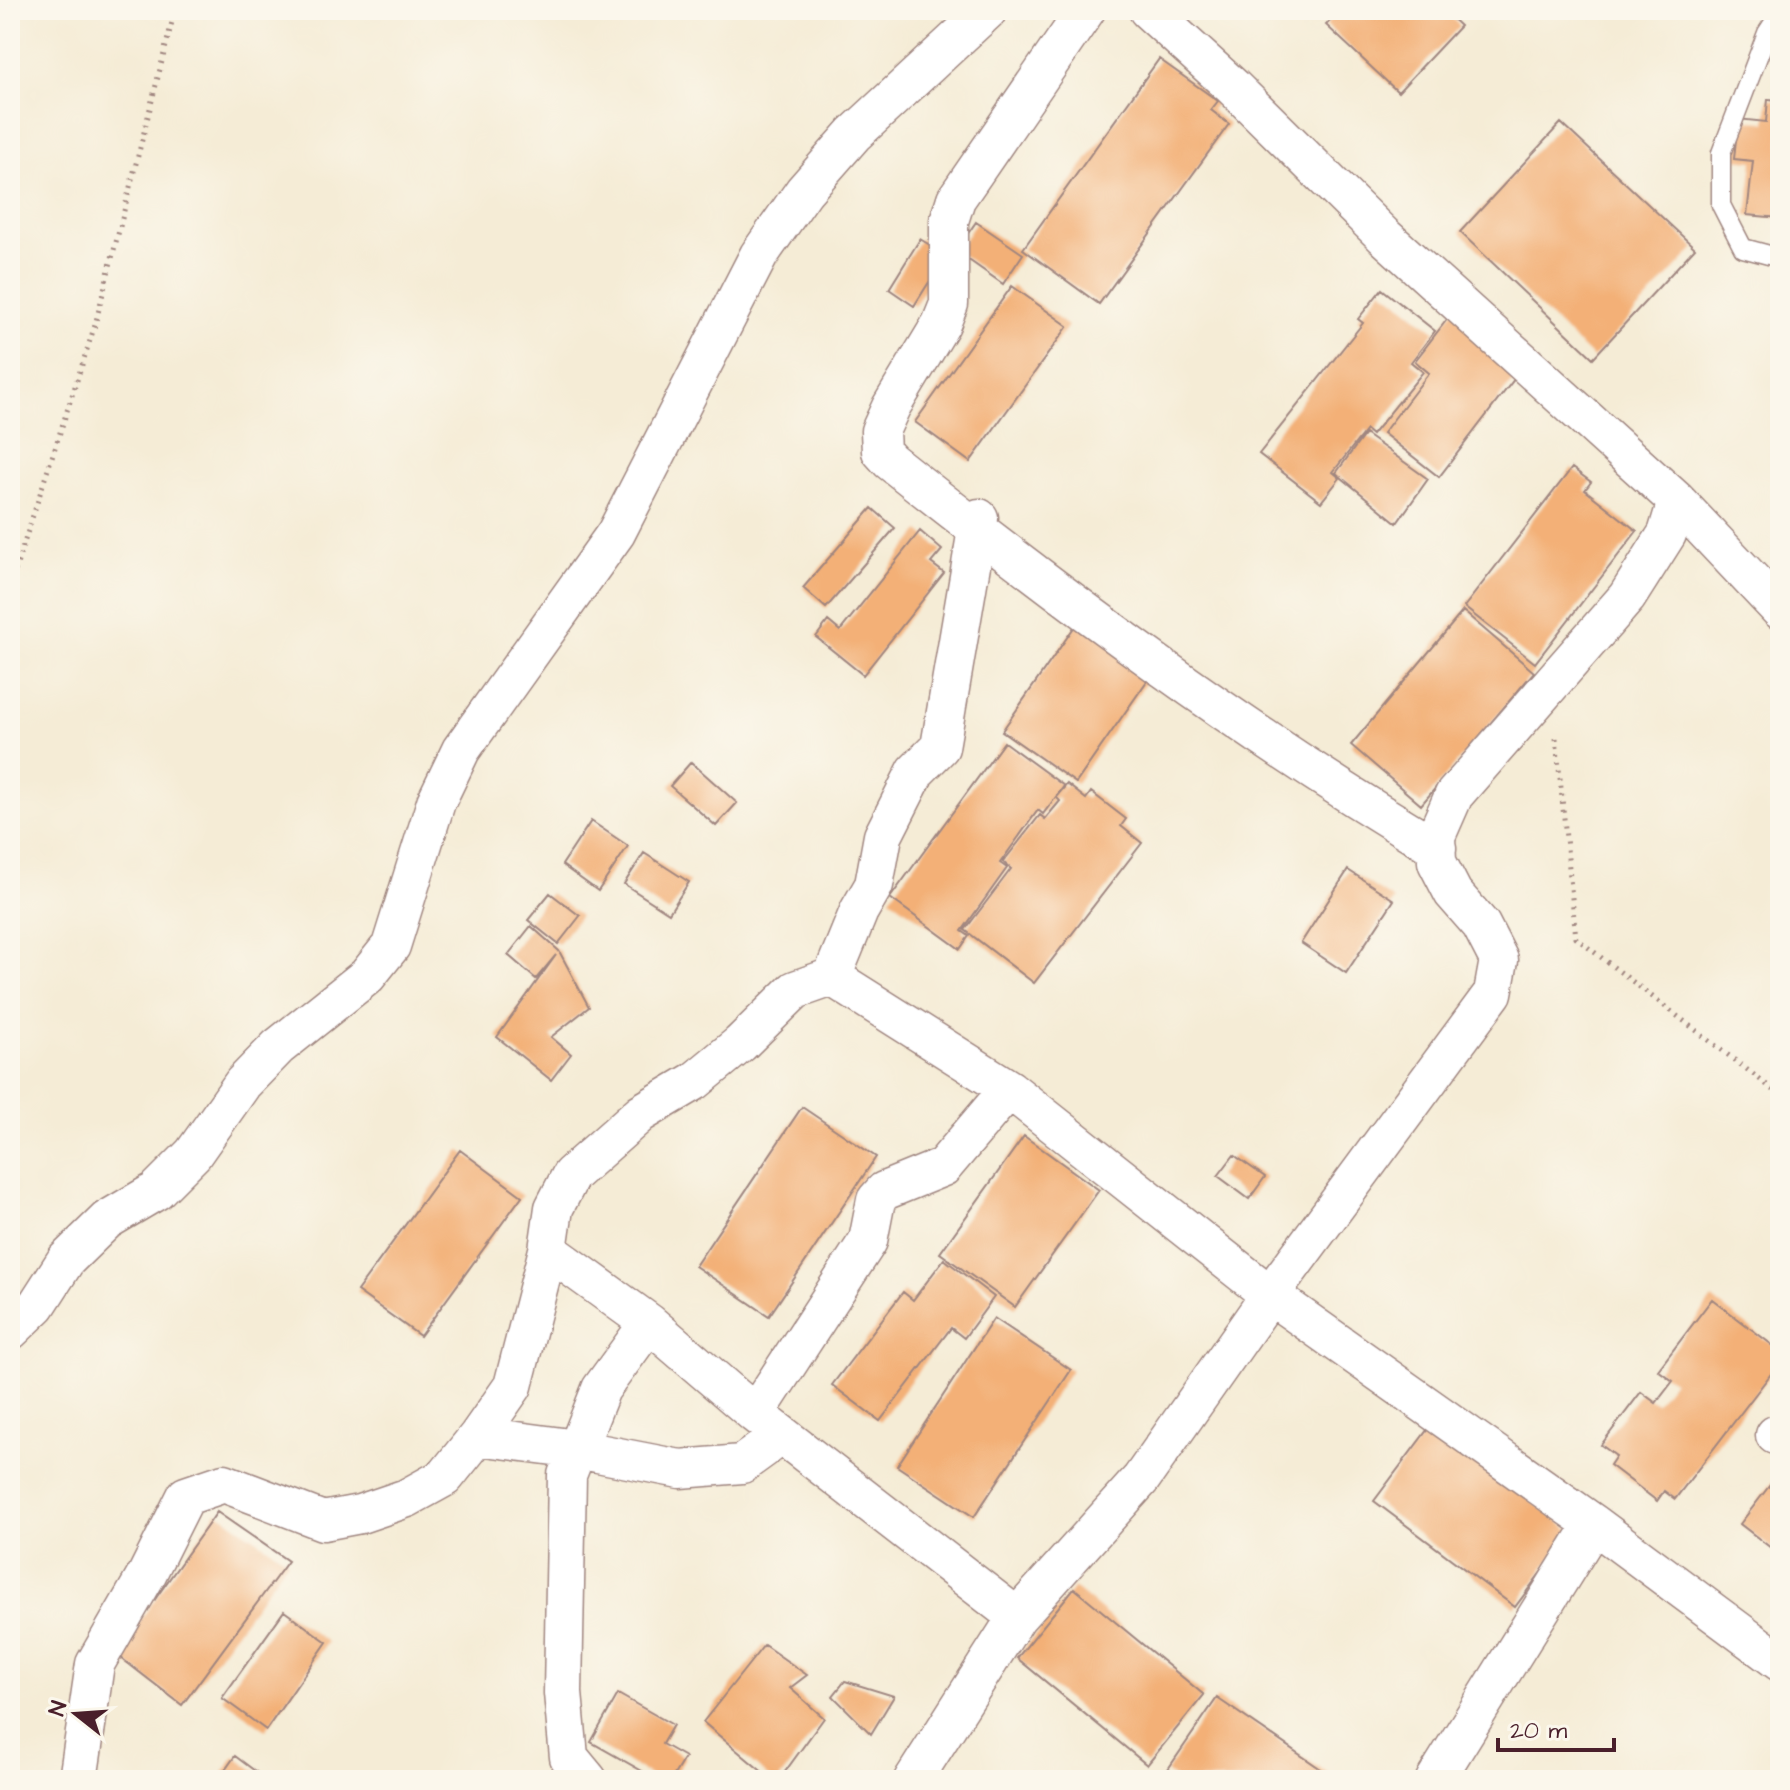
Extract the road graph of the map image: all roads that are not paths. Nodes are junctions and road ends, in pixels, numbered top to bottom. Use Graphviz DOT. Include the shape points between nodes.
graph roads {
  1 [pos="988,10"];
  2 [pos="1086,10"];
  3 [pos="1148,10"];
  4 [pos="1780,13"];
  5 [pos="1774,39"];
  6 [pos="1780,258"];
  7 [pos="1677,501"];
  8 [pos="978,524"];
  9 [pos="1780,610"];
  10 [pos="1437,848"];
  11 [pos="832,977"];
  12 [pos="1009,1089"];
  13 [pos="548,1250"];
  14 [pos="1270,1295"];
  15 [pos="649,1323"];
  16 [pos="10,1331"];
  17 [pos="768,1424"];
  18 [pos="478,1436"];
  19 [pos="577,1449"];
  20 [pos="1594,1524"];
  21 [pos="1017,1617"];
  22 [pos="1780,1662"];
  23 [pos="78,1780"];
  24 [pos="588,1780"];
  25 [pos="913,1780"];
  26 [pos="1435,1780"];
  1 -- 16 [label="street" via="854,134 804,191 759,255 616,533 461,750 436,802 391,946 367,976 278,1047 243,1083 193,1154 156,1191 107,1220 66,1260 37,1305"];
  2 -- 8 [label="street" via="956,199 949,221 949,304 880,431 881,451 890,461"];
  3 -- 7 [label="street" via="1384,236"];
  4 -- 5 [label="lane"];
  5 -- 6 [label="lane" via="1721,153 1721,205 1743,248"];
  7 -- 9 [label="street"];
  7 -- 10 [label="street" via="1667,534 1627,597 1454,795 1436,836"];
  8 -- 10 [label="street" via="1212,702"];
  8 -- 11 [label="street" via="940,747 916,771 883,836 874,885"];
  10 -- 14 [label="street" via="1437,862 1453,893 1481,925 1499,960 1493,993"];
  11 -- 12 [label="street"];
  11 -- 13 [label="street" via="795,990 729,1053 641,1113 571,1175 554,1208"];
  12 -- 14 [label="street"];
  12 -- 17 [label="street" via="943,1167 884,1191 876,1200 868,1241"];
  13 -- 15 [label="street"];
  13 -- 18 [label="street" via="513,1386"];
  14 -- 20 [label="street"];
  14 -- 21 [label="street" via="1141,1479"];
  15 -- 17 [label="street"];
  15 -- 19 [label="street" via="601,1389"];
  17 -- 19 [label="street" via="742,1464 680,1469"];
  17 -- 21 [label="street"];
  18 -- 19 [label="street"];
  18 -- 23 [label="street" via="445,1477 407,1498 360,1514 323,1521 224,1483 186,1496 95,1664"];
  19 -- 24 [label="street" via="567,1475 563,1693 569,1757"];
  20 -- 22 [label="street"];
  20 -- 26 [label="street"];
  21 -- 25 [label="street"];
}
